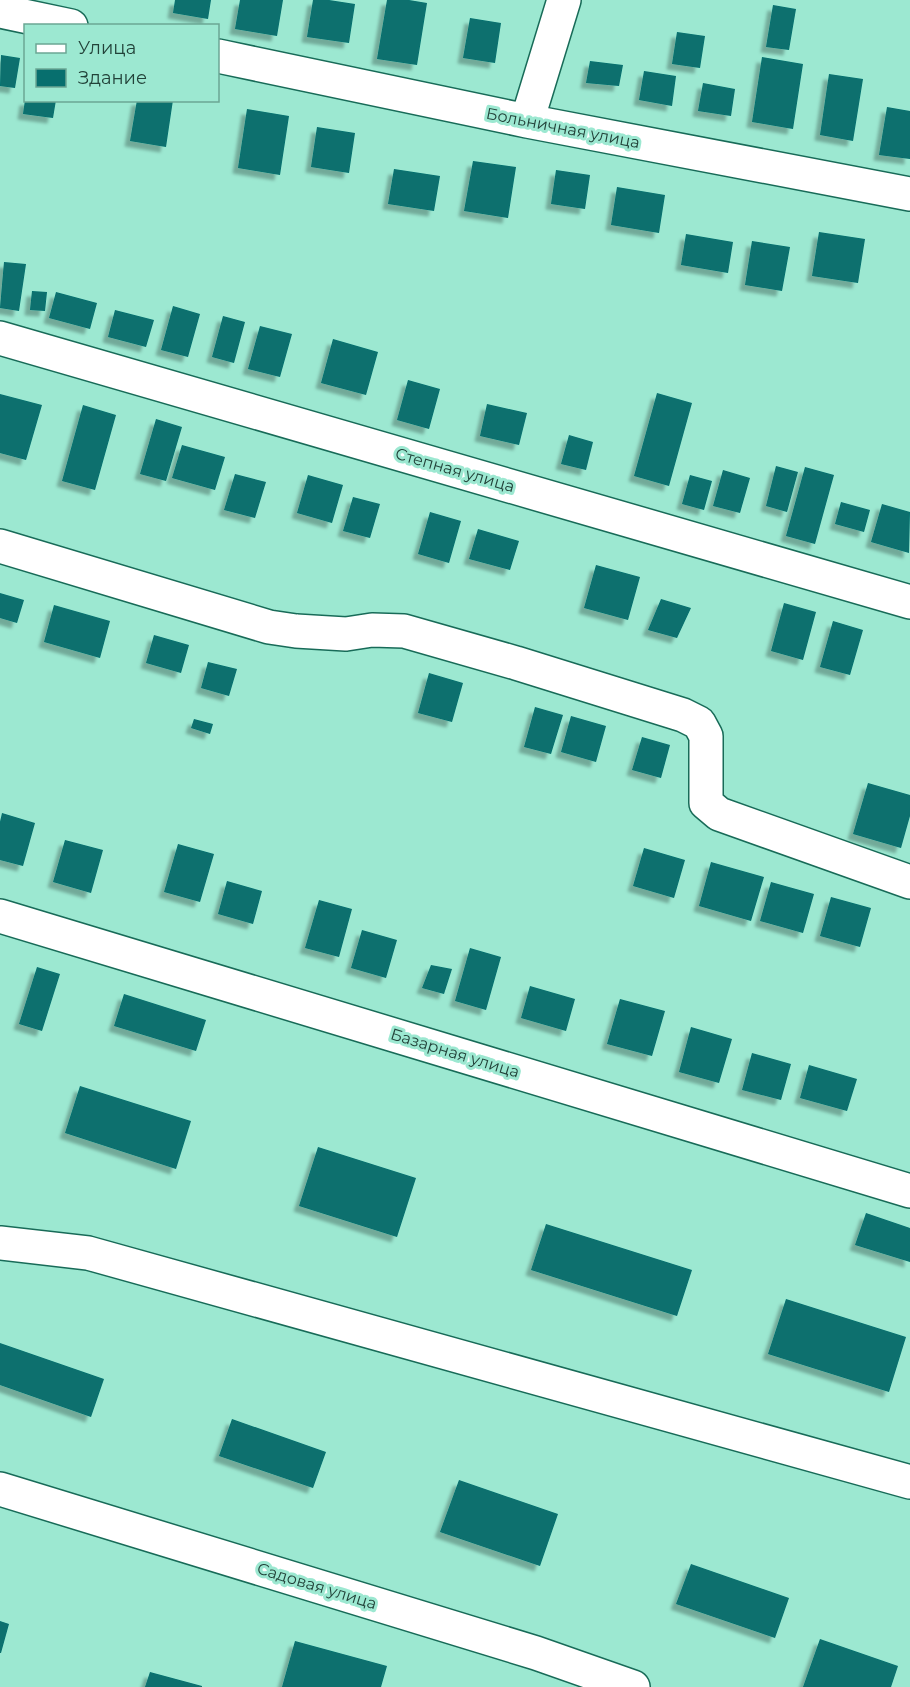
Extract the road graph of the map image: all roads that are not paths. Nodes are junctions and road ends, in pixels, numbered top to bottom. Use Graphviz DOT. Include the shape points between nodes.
graph roads {
  1 [pos="564,0"];
  2 [pos="0,11"];
  3 [pos="62,24"];
  4 [pos="219,56"];
  5 [pos="527,121"];
  6 [pos="910,194"];
  7 [pos="0,338"];
  8 [pos="0,546"];
  9 [pos="910,602"];
  10 [pos="910,882"];
  11 [pos="0,916"];
  12 [pos="910,1191"];
  13 [pos="0,1243"];
  14 [pos="910,1482"];
  15 [pos="0,1489"];
  16 [pos="633,1687"];
  1 -- 5 [label="street"];
  2 -- 3 [label="street"];
  4 -- 5 [label="street, Больничная улица"];
  5 -- 6 [label="street, Больничная улица"];
  7 -- 9 [label="street, Степная улица"];
  8 -- 10 [label="street" via="269,627 346,634 404,631 683,715 699,723 706,736 706,803 719,814"];
  11 -- 12 [label="street, Базарная улица"];
  13 -- 14 [label="street" via="88,1253"];
  15 -- 16 [label="street, Садовая улица" via="525,1649"];
}
